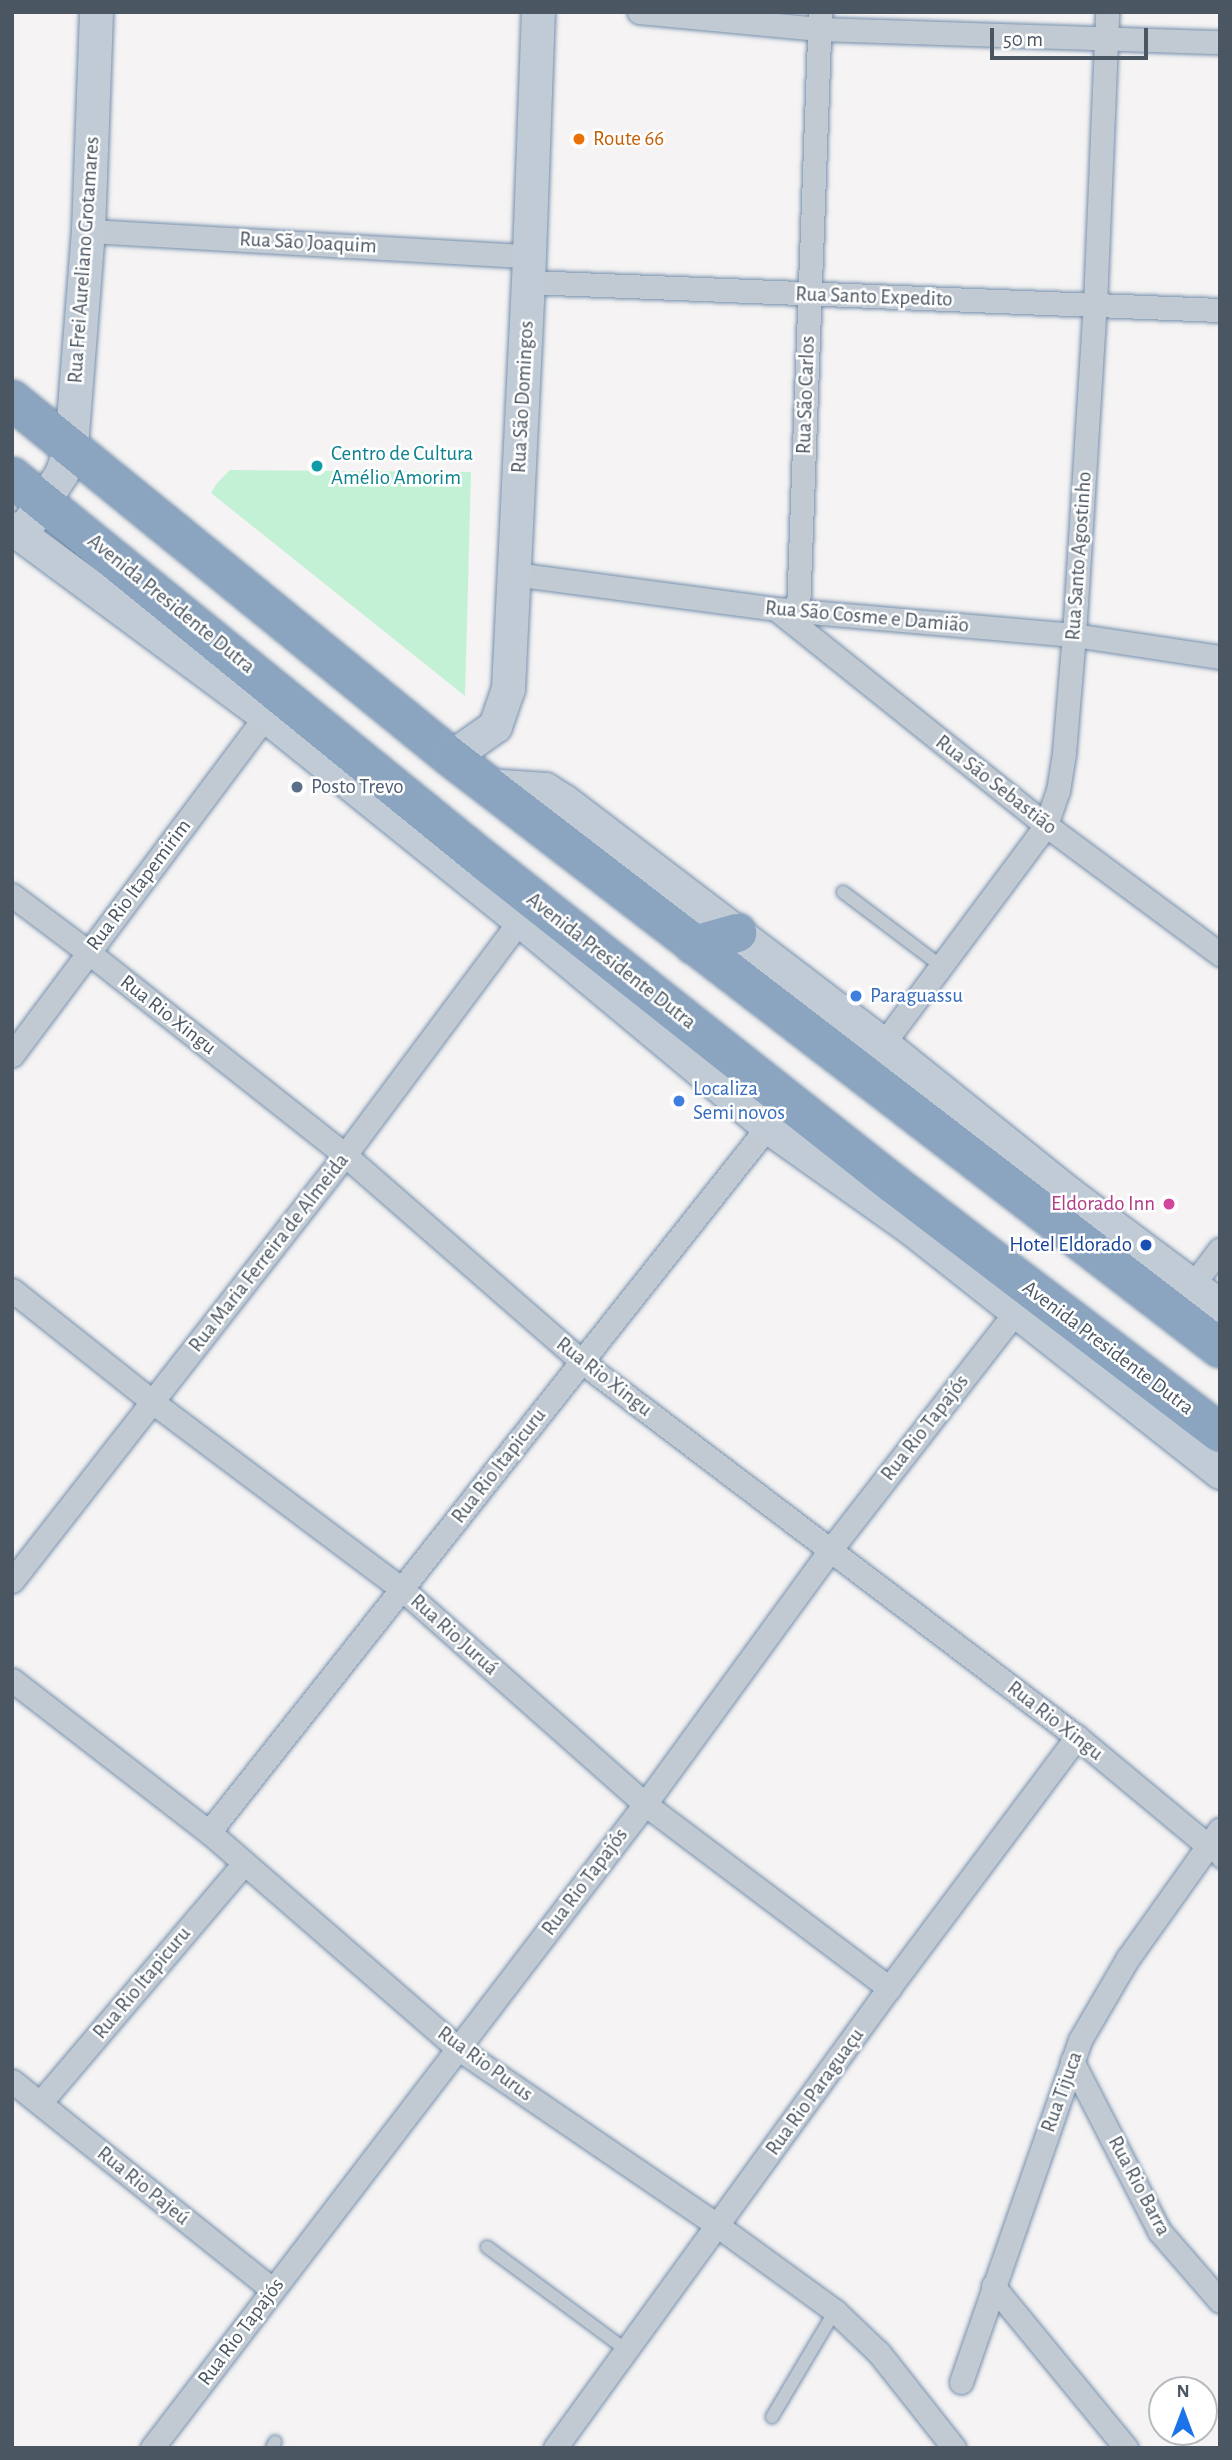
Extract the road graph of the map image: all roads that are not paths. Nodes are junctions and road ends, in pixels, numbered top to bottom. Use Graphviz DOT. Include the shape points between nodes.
graph roads {
  1 [pos="96,12"];
  2 [pos="538,12"];
  3 [pos="639,12"];
  4 [pos="1107,12"];
  5 [pos="820,21"];
  6 [pos="1106,38"];
  7 [pos="1220,42"];
  8 [pos="88,231"];
  9 [pos="528,269"];
  10 [pos="810,295"];
  11 [pos="1096,304"];
  12 [pos="1220,310"];
  13 [pos="12,400"];
  14 [pos="71,446"];
  15 [pos="12,477"];
  16 [pos="45,501"];
  17 [pos="15,535"];
  18 [pos="514,574"];
  19 [pos="787,610"];
  20 [pos="1074,635"];
  21 [pos="1220,657"];
  22 [pos="217,661"];
  23 [pos="266,716"];
  24 [pos="451,757"];
  25 [pos="487,785"];
  26 [pos="370,801"];
  27 [pos="1046,825"];
  28 [pos="487,863"];
  29 [pos="844,892"];
  30 [pos="12,895"];
  31 [pos="520,920"];
  32 [pos="737,933"];
  33 [pos="694,945"];
  34 [pos="89,952"];
  35 [pos="1220,954"];
  36 [pos="941,966"];
  37 [pos="884,1044"];
  38 [pos="12,1055"];
  39 [pos="778,1113"];
  40 [pos="345,1155"];
  41 [pos="893,1184"];
  42 [pos="911,1228"];
  43 [pos="1220,1249"];
  44 [pos="1192,1286"];
  45 [pos="12,1290"];
  46 [pos="1220,1306"];
  47 [pos="1015,1313"];
  48 [pos="1220,1348"];
  49 [pos="582,1362"];
  50 [pos="153,1404"];
  51 [pos="1220,1433"];
  52 [pos="1220,1472"];
  53 [pos="831,1549"];
  54 [pos="12,1581"];
  55 [pos="402,1589"];
  56 [pos="12,1679"];
  57 [pos="1077,1737"];
  58 [pos="645,1804"];
  59 [pos="209,1832"];
  60 [pos="1215,1845"];
  61 [pos="244,1863"];
  62 [pos="889,1988"];
  63 [pos="459,2049"];
  64 [pos="1073,2061"];
  65 [pos="12,2081"];
  66 [pos="40,2103"];
  67 [pos="718,2227"];
  68 [pos="487,2247"];
  69 [pos="993,2286"];
  70 [pos="273,2290"];
  71 [pos="1220,2301"];
  72 [pos="835,2311"];
  73 [pos="626,2350"];
  74 [pos="961,2382"];
  75 [pos="772,2417"];
  76 [pos="152,2448"];
  77 [pos="555,2448"];
  78 [pos="954,2448"];
  79 [pos="1126,2448"];
  1 -- 8 [label="street, Rua Frei Aureliano Grotamares"];
  2 -- 9 [label="street, Rua São Domingos"];
  3 -- 5 [label="street"];
  4 -- 6 [label="street, Rua Santo Agostinho"];
  5 -- 6 [label="street"];
  5 -- 10 [label="street, Rua São Carlos"];
  6 -- 7 [label="street"];
  6 -- 11 [label="street, Rua Santo Agostinho"];
  8 -- 9 [label="street, Rua São Joaquim"];
  8 -- 14 [label="street, Rua Frei Aureliano Grotamares"];
  9 -- 10 [label="street, Rua Santo Expedito"];
  9 -- 18 [label="street, Rua São Domingos"];
  10 -- 11 [label="street, Rua Santo Expedito"];
  10 -- 19 [label="street, Rua São Carlos"];
  11 -- 12 [label="street, Rua Santo Expedito"];
  11 -- 20 [label="street, Rua Santo Agostinho"];
  13 -- 14 [label="highway"];
  14 -- 16 [label="street, Rua Frei Aureliano Grotamares"];
  14 -- 24 [label="highway"];
  15 -- 16 [label="highway, Avenida Presidente Dutra"];
  16 -- 17 [label="street, Rua Frei Aureliano Grotamares"];
  16 -- 22 [label="highway, Avenida Presidente Dutra"];
  17 -- 22 [label="street, Avenida Presidente Dutra"];
  18 -- 19 [label="street, Rua São Cosme e Damião"];
  18 -- 24 [label="street, Rua São Domingos" via="511,667 502,708 489,731"];
  19 -- 20 [label="street, Rua São Cosme e Damião"];
  19 -- 27 [label="street, Rua São Sebastião"];
  20 -- 21 [label="street, Rua São Cosme e Damião"];
  20 -- 27 [label="street, Rua Santo Agostinho" via="1064,753"];
  22 -- 23 [label="street, Avenida Presidente Dutra"];
  22 -- 28 [label="highway, Avenida Presidente Dutra"];
  23 -- 26 [label="street, Avenida Presidente Dutra"];
  23 -- 34 [label="street, Rua Rio Itapemirim"];
  24 -- 25 [label="highway"];
  25 -- 32 [label="street" via="545,789"];
  25 -- 33 [label="highway"];
  26 -- 28 [label="highway"];
  26 -- 31 [label="street, Avenida Presidente Dutra"];
  27 -- 35 [label="street, Rua São Sebastião"];
  27 -- 36 [label="street, Rua Santo Agostinho"];
  28 -- 39 [label="highway, Avenida Presidente Dutra"];
  29 -- 36 [label="lane"];
  30 -- 34 [label="street, Rua Rio Xingu"];
  31 -- 39 [label="street, Avenida Presidente Dutra"];
  31 -- 40 [label="street, Rua Maria Ferreira de Almeida"];
  32 -- 33 [label="highway"];
  32 -- 37 [label="street"];
  33 -- 48 [label="highway"];
  34 -- 38 [label="street, Rua Rio Itapemirim"];
  34 -- 40 [label="street, Rua Rio Xingu"];
  36 -- 37 [label="street, Rua Santo Agostinho"];
  37 -- 44 [label="street"];
  39 -- 41 [label="highway, Avenida Presidente Dutra"];
  39 -- 42 [label="street, Avenida Presidente Dutra"];
  39 -- 49 [label="street, Rua Rio Itapicuru"];
  40 -- 49 [label="street, Rua Rio Xingu"];
  40 -- 50 [label="street, Rua Maria Ferreira de Almeida"];
  41 -- 42 [label="highway"];
  41 -- 51 [label="highway, Avenida Presidente Dutra"];
  42 -- 47 [label="street, Avenida Presidente Dutra"];
  43 -- 44 [label="street"];
  44 -- 46 [label="street"];
  45 -- 50 [label="street, Rua Rio Juruá"];
  47 -- 52 [label="street, Avenida Presidente Dutra"];
  47 -- 53 [label="street, Rua Rio Tapajós"];
  49 -- 53 [label="street, Rua Rio Xingu"];
  49 -- 55 [label="street, Rua Rio Itapicuru"];
  50 -- 54 [label="street, Rua Maria Ferreira de Almeida"];
  50 -- 55 [label="street, Rua Rio Juruá"];
  53 -- 57 [label="street, Rua Rio Xingu"];
  53 -- 58 [label="street, Rua Rio Tapajós"];
  55 -- 58 [label="street, Rua Rio Juruá"];
  55 -- 59 [label="street, Rua Rio Itapicuru"];
  56 -- 59 [label="street, Rua Rio Purus"];
  57 -- 60 [label="street, Rua Rio Xingu"];
  57 -- 62 [label="street, Rua Rio Paraguaçu"];
  58 -- 62 [label="street, Rua Rio Juruá"];
  58 -- 63 [label="street, Rua Rio Tapajós"];
  59 -- 61 [label="street, Rua Rio Purus"];
  60 -- 64 [label="street, Rua Tijuca" via="1100,2003"];
  61 -- 63 [label="street, Rua Rio Purus"];
  61 -- 66 [label="street, Rua Rio Itapicuru"];
  62 -- 67 [label="street, Rua Rio Paraguaçu"];
  63 -- 67 [label="street, Rua Rio Purus"];
  63 -- 70 [label="street, Rua Rio Tapajós"];
  64 -- 69 [label="street, Rua Tijuca"];
  64 -- 71 [label="street, Rua Rio Barra" via="1160,2232"];
  65 -- 66 [label="street, Rua Rio Pajeú"];
  66 -- 70 [label="street, Rua Rio Pajeú"];
  67 -- 72 [label="street, Rua Rio Purus"];
  67 -- 73 [label="street, Rua Rio Paraguaçu"];
  68 -- 73 [label="lane"];
  69 -- 74 [label="street, Rua Tijuca"];
  69 -- 79 [label="street"];
  70 -- 76 [label="street, Rua Rio Tapajós"];
  72 -- 75 [label="lane"];
  72 -- 78 [label="street, Rua Rio Purus" via="879,2353"];
  73 -- 77 [label="street, Rua Rio Paraguaçu"];
}
